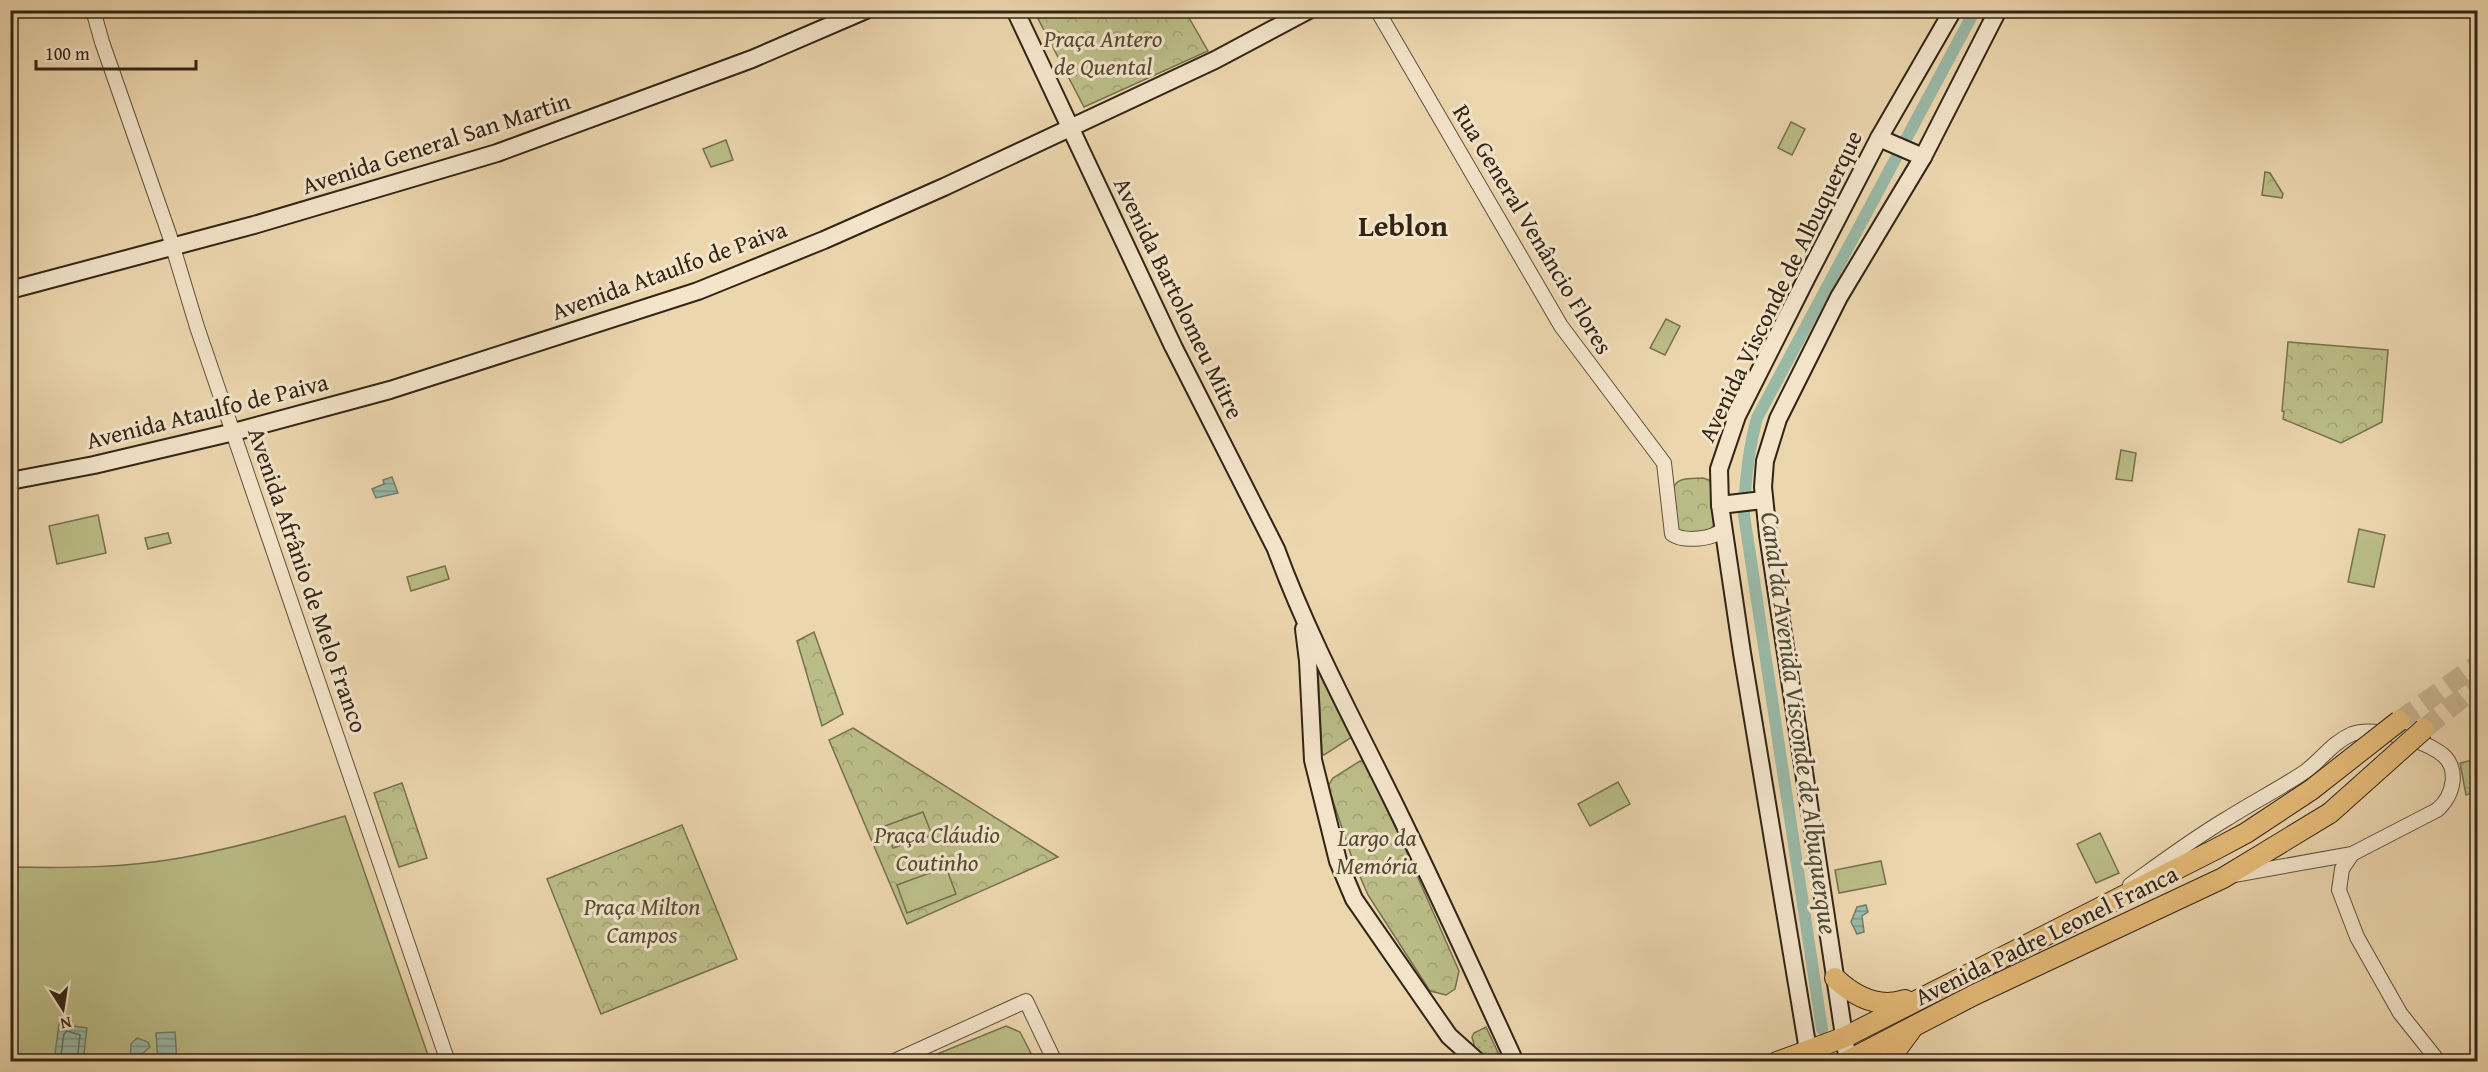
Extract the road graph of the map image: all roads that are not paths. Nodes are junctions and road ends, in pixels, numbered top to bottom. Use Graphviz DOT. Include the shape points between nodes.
graph roads {
  1 [pos="93,10"];
  2 [pos="866,10"];
  3 [pos="1016,10"];
  4 [pos="1310,10"];
  5 [pos="1377,10"];
  6 [pos="1953,10"];
  7 [pos="1998,10"];
  8 [pos="1070,127"];
  9 [pos="1879,138"];
  10 [pos="1923,157"];
  11 [pos="172,247"];
  12 [pos="10,290"];
  13 [pos="234,432"];
  14 [pos="10,481"];
  15 [pos="1763,500"];
  16 [pos="1720,505"];
  17 [pos="1723,528"];
  18 [pos="1300,607"];
  19 [pos="2399,721"];
  20 [pos="2424,729"];
  21 [pos="2352,854"];
  22 [pos="2223,878"];
  23 [pos="2104,905"];
  24 [pos="1835,978"];
  25 [pos="1927,993"];
  26 [pos="1912,1028"];
  27 [pos="1845,1037"];
  28 [pos="1891,1039"];
  29 [pos="1809,1057"];
  30 [pos="1847,1061"];
  31 [pos="448,1062"];
  32 [pos="892,1062"];
  33 [pos="1055,1062"];
  34 [pos="1478,1062"];
  35 [pos="1515,1062"];
  36 [pos="1777,1062"];
  37 [pos="1877,1062"];
  38 [pos="1892,1062"];
  39 [pos="2439,1062"];
  1 -- 11 [label="street, Avenida Afrânio de Melo Franco"];
  2 -- 11 [label="main road, Avenida General San Martin" via="752,59 509,149"];
  3 -- 8 [label="main road, Avenida Bartolomeu Mitre"];
  4 -- 8 [label="main road, Avenida Ataulfo de Paiva" via="1215,60"];
  5 -- 17 [label="street, Rua General Venâncio Flores" via="1548,306 1581,356 1664,463 1672,534 1683,539 1714,536"];
  6 -- 9 [label="main road, Avenida Visconde de Albuquerque"];
  7 -- 10 [label="main road"];
  8 -- 13 [label="main road, Avenida Ataulfo de Paiva" via="858,225 698,291 403,386"];
  8 -- 18 [label="main road, Avenida Bartolomeu Mitre" via="1173,346 1276,549"];
  9 -- 10 [label="main road"];
  9 -- 16 [label="main road, Avenida Visconde de Albuquerque" via="1737,416 1721,458"];
  10 -- 15 [label="main road" via="1839,297 1784,404 1765,460"];
  11 -- 12 [label="main road, Avenida General San Martin"];
  11 -- 13 [label="street, Avenida Afrânio de Melo Franco"];
  13 -- 14 [label="main road, Avenida Ataulfo de Paiva"];
  13 -- 31 [label="street, Avenida Afrânio de Melo Franco"];
  15 -- 16 [label="main road"];
  15 -- 24 [label="main road"];
  16 -- 17 [label="main road, Avenida Visconde de Albuquerque"];
  17 -- 29 [label="main road, Avenida Visconde de Albuquerque"];
  18 -- 34 [label="main road, Avenida Bartolomeu Mitre" via="1308,661 1312,760 1345,879 1354,899 1449,1036"];
  18 -- 35 [label="main road, Avenida Bartolomeu Mitre"];
  19 -- 23 [label="highway, Avenida Padre Leonel Franca, bridge" via="2246,833"];
  20 -- 22 [label="highway, Avenida Padre Leonel Franca, bridge" via="2330,813"];
  21 -- 22 [label="street, Avenida Padre Leonel Franca"];
  21 -- 23 [label="street, Avenida Padre Leonel Franca" via="2437,810 2446,801 2453,777 2440,752 2381,731 2347,736 2305,771 2209,829"];
  21 -- 39 [label="street" via="2342,869 2340,894 2358,937 2400,1013"];
  22 -- 26 [label="highway, Avenida Padre Leonel Franca" via="1974,994"];
  23 -- 25 [label="highway, Avenida Padre Leonel Franca"];
  24 -- 25 [label="highway" via="1873,1002 1895,1003"];
  24 -- 27 [label="main road"];
  25 -- 27 [label="highway"];
  26 -- 28 [label="highway, Avenida Padre Leonel Franca"];
  26 -- 38 [label="highway"];
  27 -- 29 [label="highway"];
  27 -- 30 [label="main road"];
  28 -- 30 [label="highway, Avenida Padre Leonel Franca"];
  28 -- 37 [label="main road"];
  29 -- 36 [label="highway"];
  32 -- 33 [label="street" via="1026,1001"];
}
